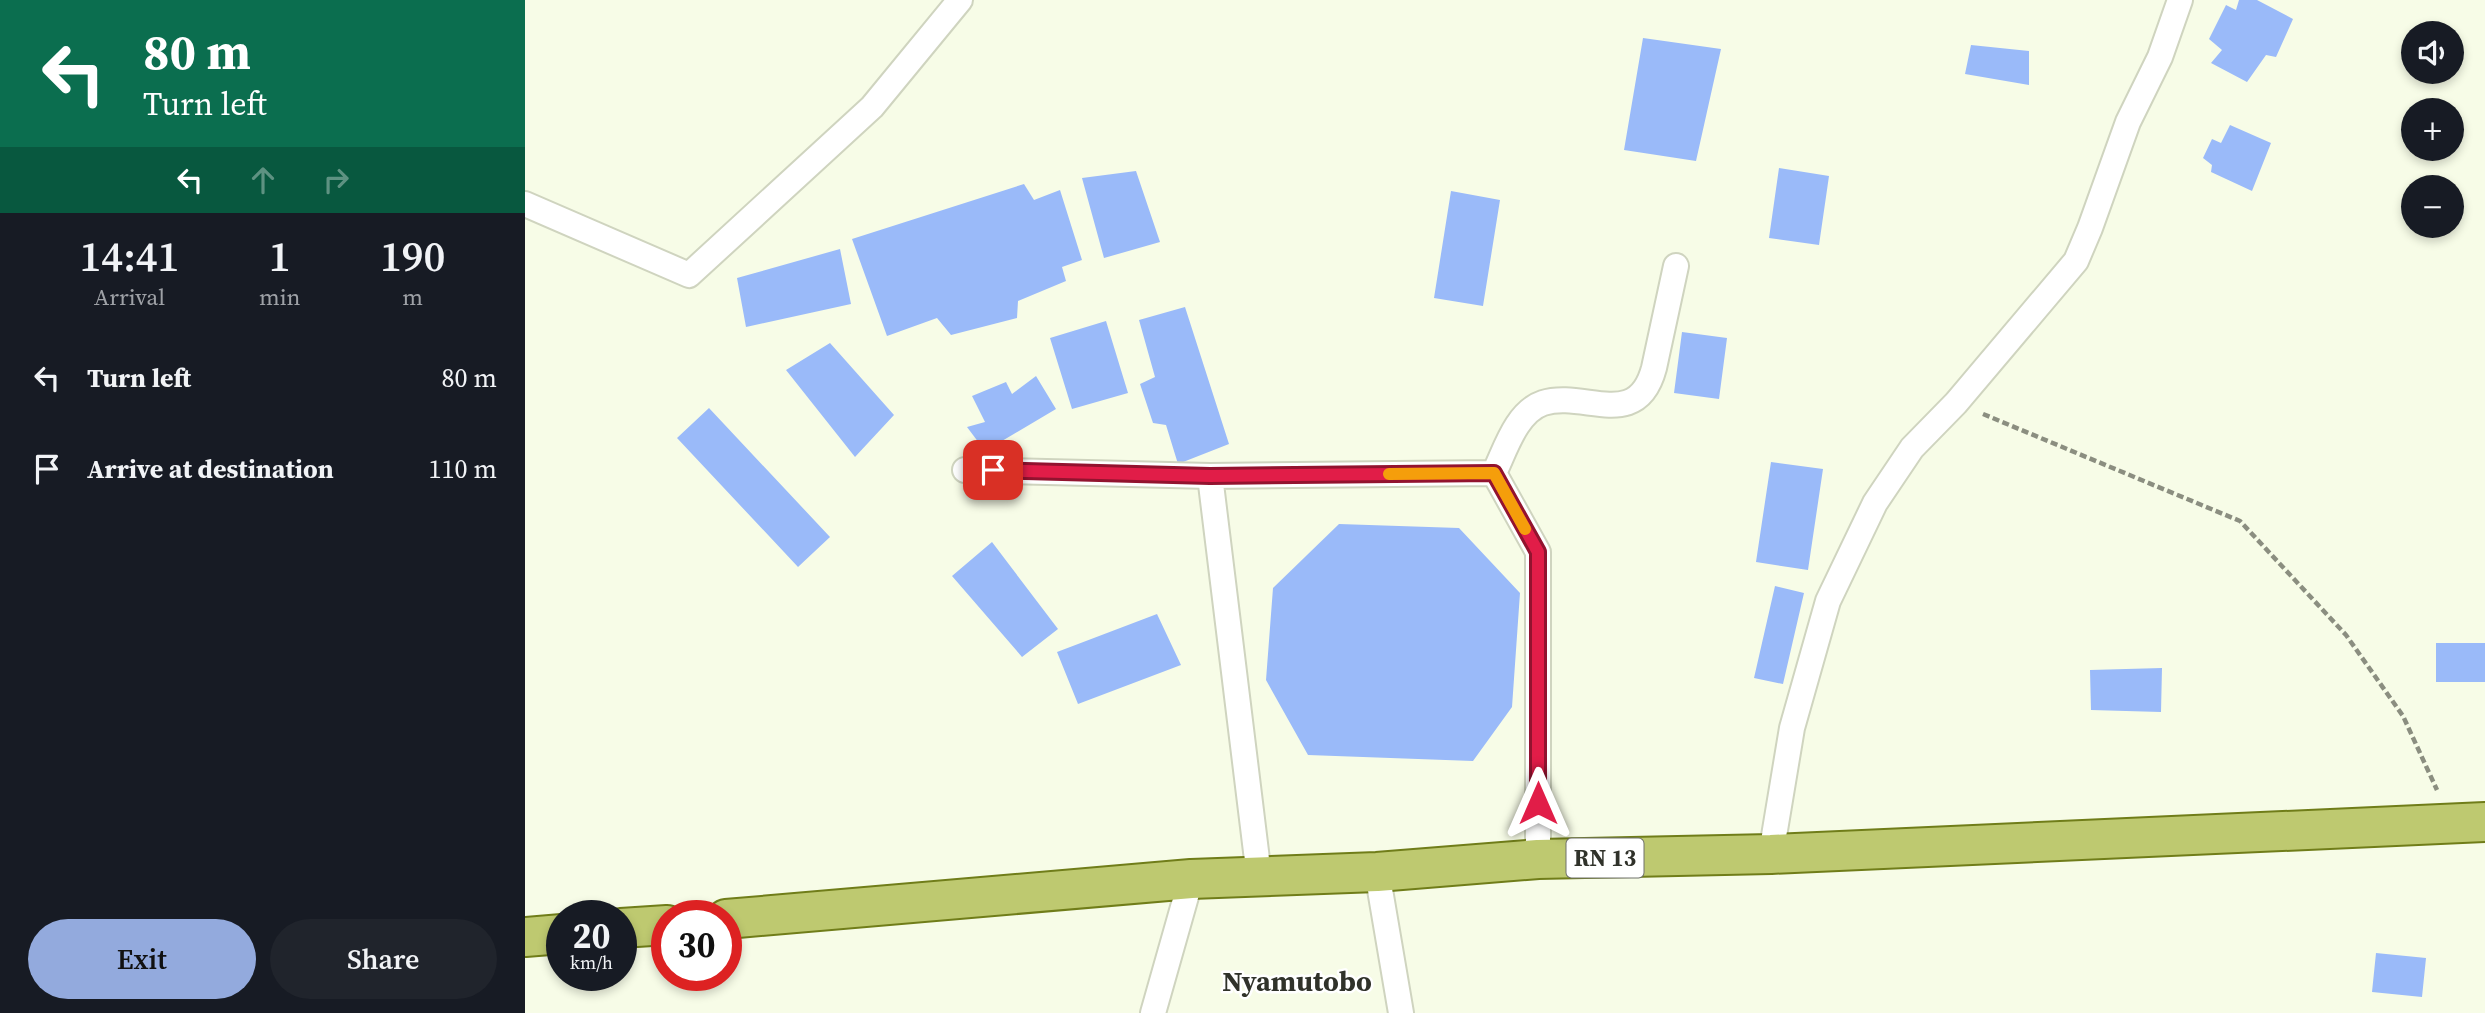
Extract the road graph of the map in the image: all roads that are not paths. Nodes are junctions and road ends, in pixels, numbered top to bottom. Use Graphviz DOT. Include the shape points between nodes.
graph roads {
  1 [pos="960,0"];
  2 [pos="2179,0"];
  3 [pos="525,204"];
  4 [pos="1676,266"];
  5 [pos="965,470"];
  6 [pos="1494,473"];
  7 [pos="1210,476"];
  8 [pos="2468,822"];
  9 [pos="1771,854"];
  10 [pos="1538,859"];
  11 [pos="1377,872"];
  12 [pos="1259,876"];
  13 [pos="1191,879"];
  14 [pos="742,918"];
  15 [pos="546,935"];
  16 [pos="525,937"];
  17 [pos="1153,1013"];
  18 [pos="1401,1013"];
  1 -- 3 [label="street" via="872,107 689,275"];
  2 -- 9 [label="street" via="2160,57 2127,122 2076,261 1912,448 1875,503 1828,601 1792,728"];
  4 -- 6 [label="street" via="1654,368 1644,393 1614,404 1542,403 1515,429"];
  5 -- 7 [label="street"];
  6 -- 7 [label="street"];
  6 -- 10 [label="street" via="1538,552"];
  7 -- 12 [label="street"];
  8 -- 9 [label="main road, RN 13"];
  9 -- 10 [label="main road, RN 13"];
  10 -- 11 [label="main road, RN 13"];
  11 -- 12 [label="main road, RN 13"];
  11 -- 18 [label="street"];
  12 -- 13 [label="main road, RN 13"];
  13 -- 14 [label="main road, RN 13"];
  13 -- 17 [label="street"];
  15 -- 16 [label="main road"];
}
